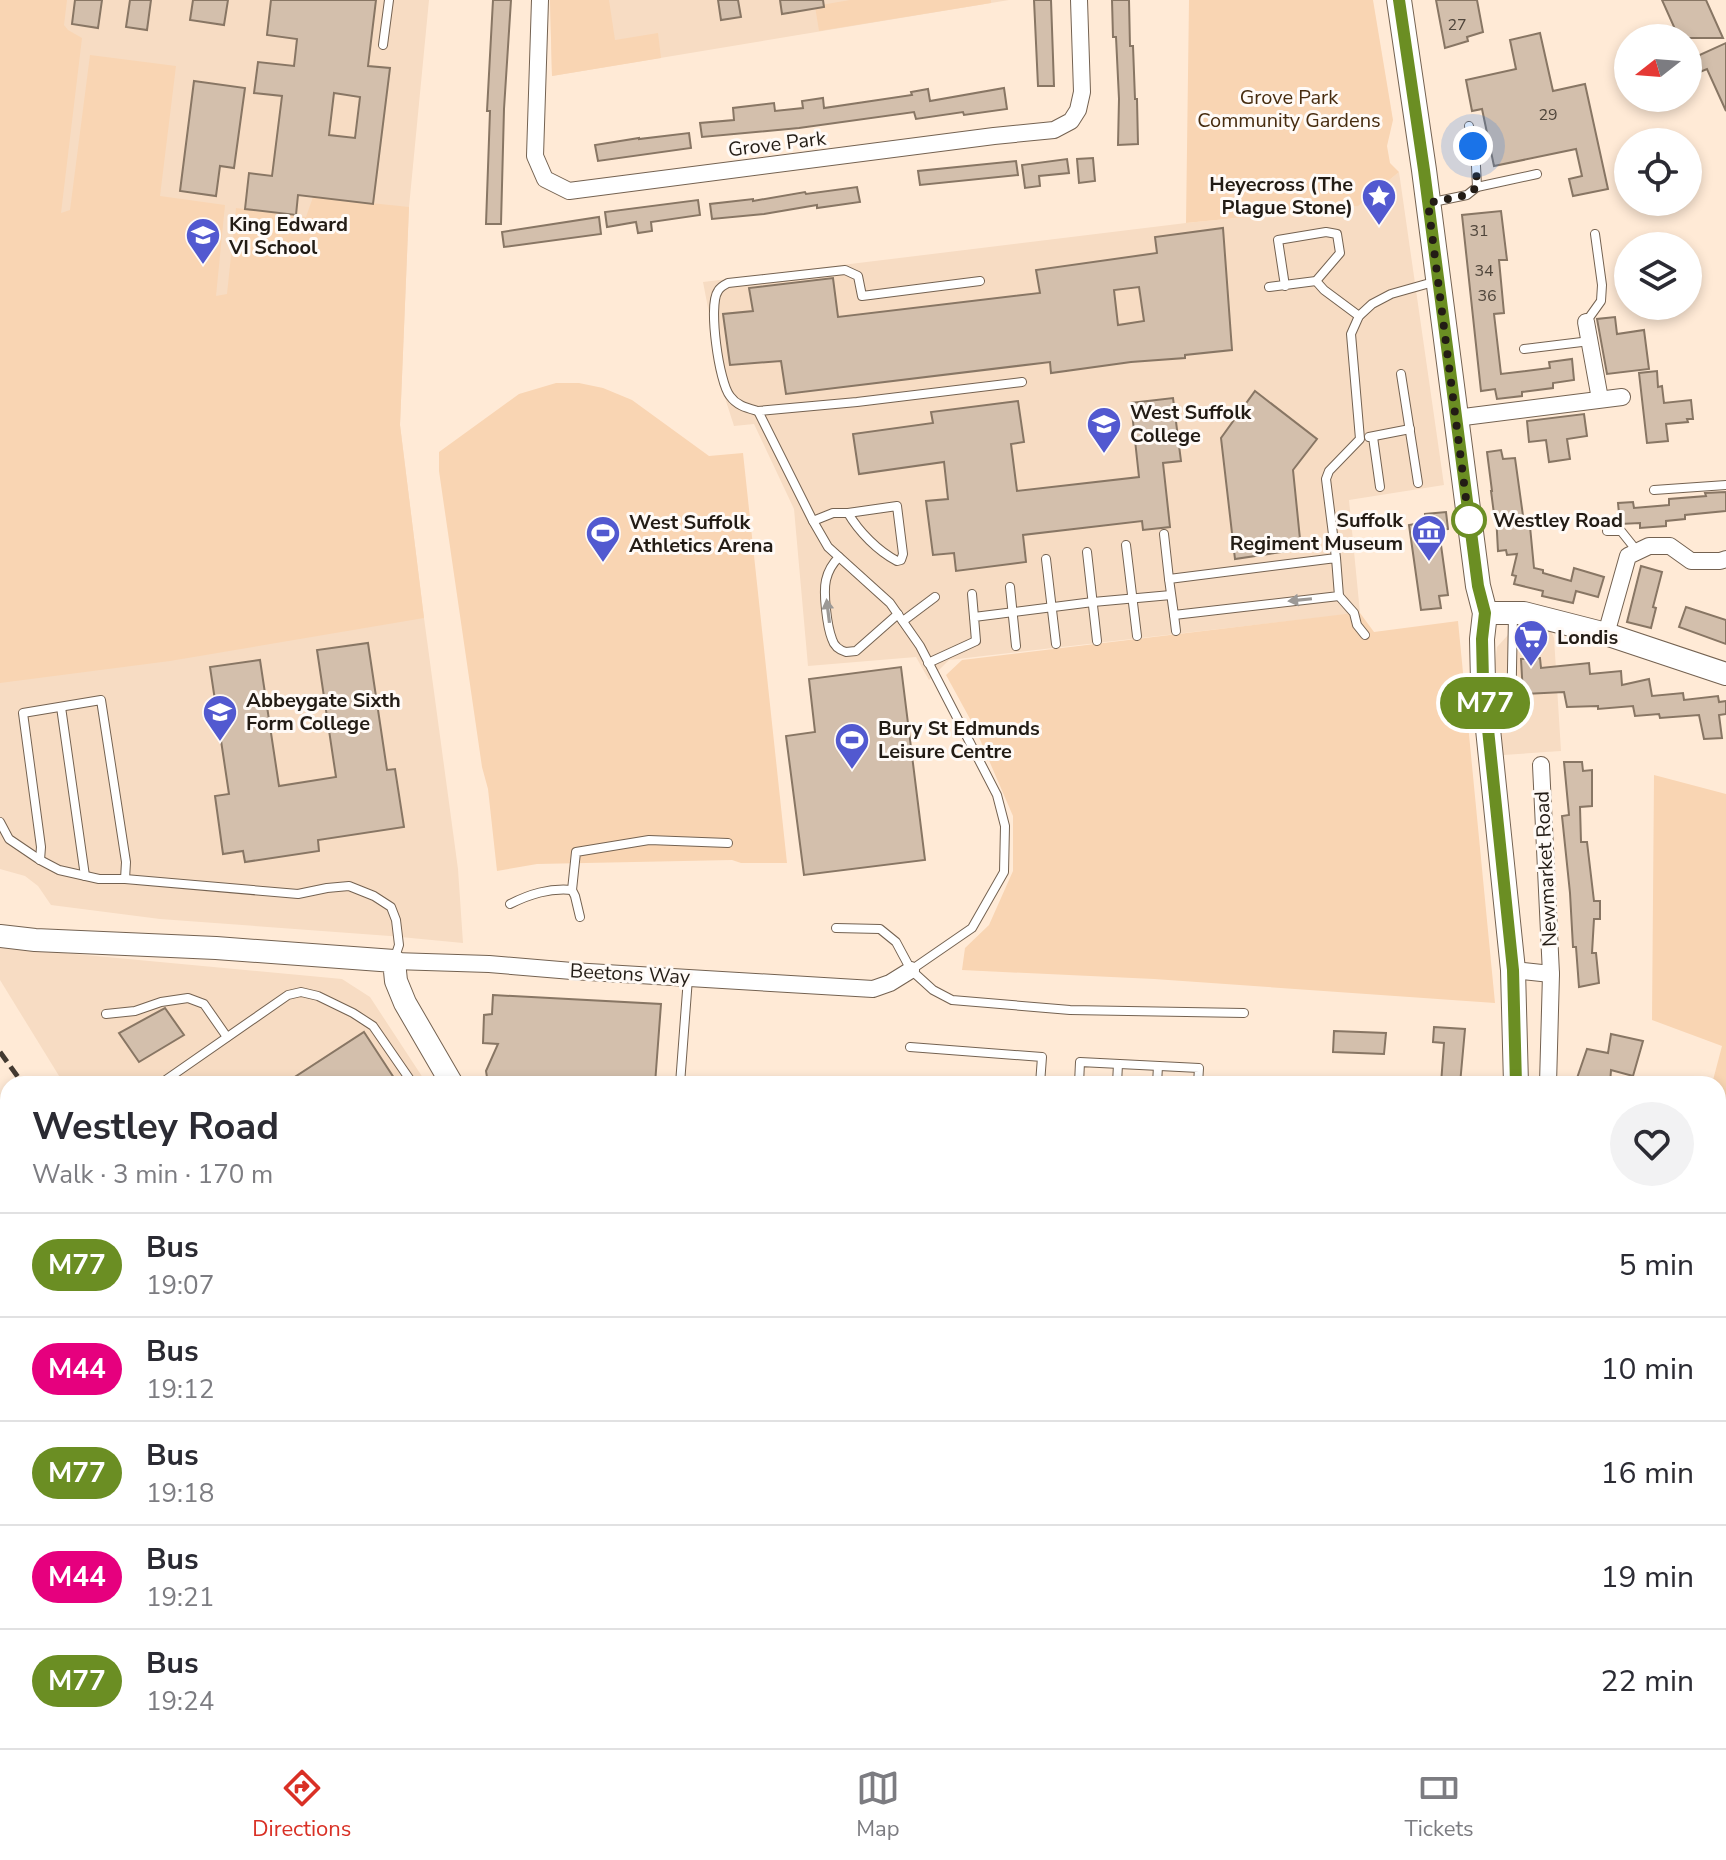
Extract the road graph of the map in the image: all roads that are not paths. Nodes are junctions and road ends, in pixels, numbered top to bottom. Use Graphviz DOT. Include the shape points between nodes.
graph roads {
  1 [pos="389,0"];
  2 [pos="540,0"];
  3 [pos="1079,0"];
  4 [pos="1399,0"];
  5 [pos="383,45"];
  6 [pos="1469,126"];
  7 [pos="1537,174"];
  8 [pos="1477,187"];
  9 [pos="1428,203"];
  10 [pos="1595,234"];
  11 [pos="980,281"];
  12 [pos="1316,281"];
  13 [pos="1438,281"];
  14 [pos="1285,286"];
  15 [pos="1269,287"];
  16 [pos="1359,316"];
  17 [pos="1586,322"];
  18 [pos="1590,341"];
  19 [pos="1524,349"];
  20 [pos="1401,374"];
  21 [pos="1022,382"];
  22 [pos="1622,397"];
  23 [pos="1600,399"];
  24 [pos="758,411"];
  25 [pos="1456,418"];
  26 [pos="1410,429"];
  27 [pos="1373,437"];
  28 [pos="1360,439"];
  29 [pos="1418,483"];
  30 [pos="1726,485"];
  31 [pos="1380,487"];
  32 [pos="1654,490"];
  33 [pos="848,513"];
  34 [pos="813,521"];
  35 [pos="1607,531"];
  36 [pos="1164,534"];
  37 [pos="1126,545"];
  38 [pos="1638,551"];
  39 [pos="1087,552"];
  40 [pos="839,557"];
  41 [pos="1336,558"];
  42 [pos="1046,559"];
  43 [pos="1726,559"];
  44 [pos="1169,579"];
  45 [pos="1010,587"];
  46 [pos="972,594"];
  47 [pos="1171,595"];
  48 [pos="1339,596"];
  49 [pos="935,597"];
  50 [pos="1133,599"];
  51 [pos="1093,602"];
  52 [pos="1053,608"];
  53 [pos="1013,613"];
  54 [pos="1485,613"];
  55 [pos="1513,613"];
  56 [pos="1174,615"];
  57 [pos="901,617"];
  58 [pos="974,617"];
  59 [pos="1176,631"];
  60 [pos="1606,634"];
  61 [pos="1365,635"];
  62 [pos="1137,636"];
  63 [pos="1097,641"];
  64 [pos="1056,644"];
  65 [pos="1016,646"];
  66 [pos="928,663"];
  67 [pos="1726,674"];
  68 [pos="61,707"];
  69 [pos="1487,727"];
  70 [pos="1541,765"];
  71 [pos="0,822"];
  72 [pos="728,843"];
  73 [pos="40,860"];
  74 [pos="85,876"];
  75 [pos="125,879"];
  76 [pos="572,890"];
  77 [pos="510,904"];
  78 [pos="580,917"];
  79 [pos="836,928"];
  80 [pos="0,936"];
  81 [pos="394,961"];
  82 [pos="911,970"];
  83 [pos="1513,970"];
  84 [pos="1551,974"];
  85 [pos="688,977"];
  86 [pos="1244,1013"];
  87 [pos="106,1014"];
  88 [pos="227,1037"];
  89 [pos="910,1047"];
  90 [pos="1118,1064"];
  91 [pos="1158,1066"];
  92 [pos="171,1076"];
  93 [pos="407,1076"];
  94 [pos="447,1076"];
  95 [pos="681,1076"];
  96 [pos="1041,1076"];
  97 [pos="1079,1076"];
  98 [pos="1117,1076"];
  99 [pos="1157,1076"];
  100 [pos="1198,1076"];
  101 [pos="1516,1076"];
  102 [pos="1548,1076"];
  1 -- 5 [label="lane"];
  2 -- 3 [label="street, Grove Park" via="535,156 545,179 569,191 1054,130 1071,121 1082,92"];
  4 -- 9 [label="main road, Newmarket Road"];
  6 -- 8 [label="lane"];
  7 -- 8 [label="lane"];
  8 -- 9 [label="lane" via="1467,195"];
  9 -- 13 [label="main road, Newmarket Road"];
  10 -- 17 [label="lane" via="1601,301"];
  11 -- 24 [label="lane" via="862,296 858,276 845,270 728,283 717,291 713,307 723,379 740,406"];
  12 -- 14 [label="lane"];
  12 -- 14 [label="lane" via="1340,253 1337,234 1278,240"];
  12 -- 16 [label="lane"];
  13 -- 16 [label="lane" via="1391,294"];
  13 -- 25 [label="main road, Newmarket Road"];
  14 -- 15 [label="lane"];
  16 -- 28 [label="lane" via="1351,334"];
  17 -- 18 [label="street"];
  18 -- 19 [label="lane"];
  18 -- 23 [label="street"];
  20 -- 26 [label="lane"];
  21 -- 24 [label="lane"];
  22 -- 23 [label="street"];
  23 -- 25 [label="street"];
  24 -- 34 [label="lane"];
  25 -- 54 [label="main road, Newmarket Road"];
  26 -- 27 [label="lane"];
  26 -- 29 [label="lane"];
  27 -- 28 [label="lane"];
  27 -- 31 [label="lane"];
  28 -- 41 [label="lane" via="1326,479"];
  30 -- 32 [label="lane"];
  33 -- 33 [label="lane" via="886,554 901,560 897,506"];
  33 -- 34 [label="lane"];
  34 -- 40 [label="lane"];
  35 -- 38 [label="lane" via="1621,531"];
  36 -- 44 [label="lane"];
  37 -- 50 [label="lane"];
  38 -- 43 [label="street" via="1670,546 1691,561"];
  38 -- 60 [label="street" via="1628,556"];
  39 -- 51 [label="lane"];
  40 -- 57 [label="lane"];
  57 -- 40 [label="lane, one-way" via="856,651 841,651 832,639 825,593 826,579"];
  41 -- 44 [label="lane"];
  41 -- 48 [label="lane"];
  42 -- 52 [label="lane"];
  44 -- 47 [label="lane"];
  45 -- 53 [label="lane"];
  46 -- 58 [label="lane"];
  47 -- 50 [label="lane"];
  47 -- 56 [label="lane"];
  48 -- 56 [label="lane, one-way"];
  48 -- 61 [label="lane"];
  49 -- 57 [label="lane"];
  50 -- 51 [label="lane"];
  50 -- 62 [label="lane"];
  51 -- 52 [label="lane"];
  51 -- 63 [label="lane"];
  52 -- 53 [label="lane"];
  52 -- 64 [label="lane"];
  53 -- 58 [label="lane"];
  53 -- 65 [label="lane"];
  54 -- 55 [label="street"];
  54 -- 69 [label="main road, Newmarket Road"];
  55 -- 60 [label="street"];
  55 -- 69 [label="lane" via="1511,722"];
  56 -- 59 [label="lane"];
  57 -- 66 [label="lane"];
  58 -- 66 [label="lane" via="976,641"];
  60 -- 67 [label="street"];
  66 -- 82 [label="lane" via="997,795 1005,826 1004,872 972,928"];
  68 -- 73 [label="lane" via="23,713"];
  68 -- 74 [label="lane"];
  68 -- 75 [label="lane" via="101,700"];
  69 -- 83 [label="main road, Newmarket Road"];
  70 -- 84 [label="street, Newmarket Road"];
  71 -- 73 [label="lane" via="9,839"];
  72 -- 76 [label="lane" via="649,840 576,852"];
  73 -- 74 [label="lane"];
  74 -- 75 [label="lane"];
  75 -- 81 [label="lane" via="298,894 349,886 391,907 399,945"];
  76 -- 77 [label="lane" via="531,894"];
  76 -- 78 [label="lane"];
  79 -- 82 [label="lane" via="880,929 896,942"];
  80 -- 81 [label="street, Beetons Way"];
  81 -- 85 [label="street, Beetons Way"];
  81 -- 94 [label="street" via="405,1003"];
  82 -- 85 [label="street, Beetons Way" via="873,989"];
  82 -- 86 [label="lane" via="933,990 970,1003"];
  83 -- 84 [label="street, Newmarket Road"];
  83 -- 101 [label="main road, Newmarket Road"];
  84 -- 102 [label="street, Newmarket Road"];
  85 -- 95 [label="lane"];
  87 -- 88 [label="lane" via="188,998 204,1004"];
  88 -- 92 [label="lane"];
  88 -- 93 [label="lane" via="288,995 301,992 373,1026"];
  89 -- 96 [label="lane" via="1042,1057"];
  90 -- 91 [label="lane"];
  90 -- 97 [label="lane" via="1080,1062"];
  90 -- 98 [label="lane"];
  91 -- 99 [label="lane"];
  91 -- 100 [label="lane" via="1199,1068"];
}
